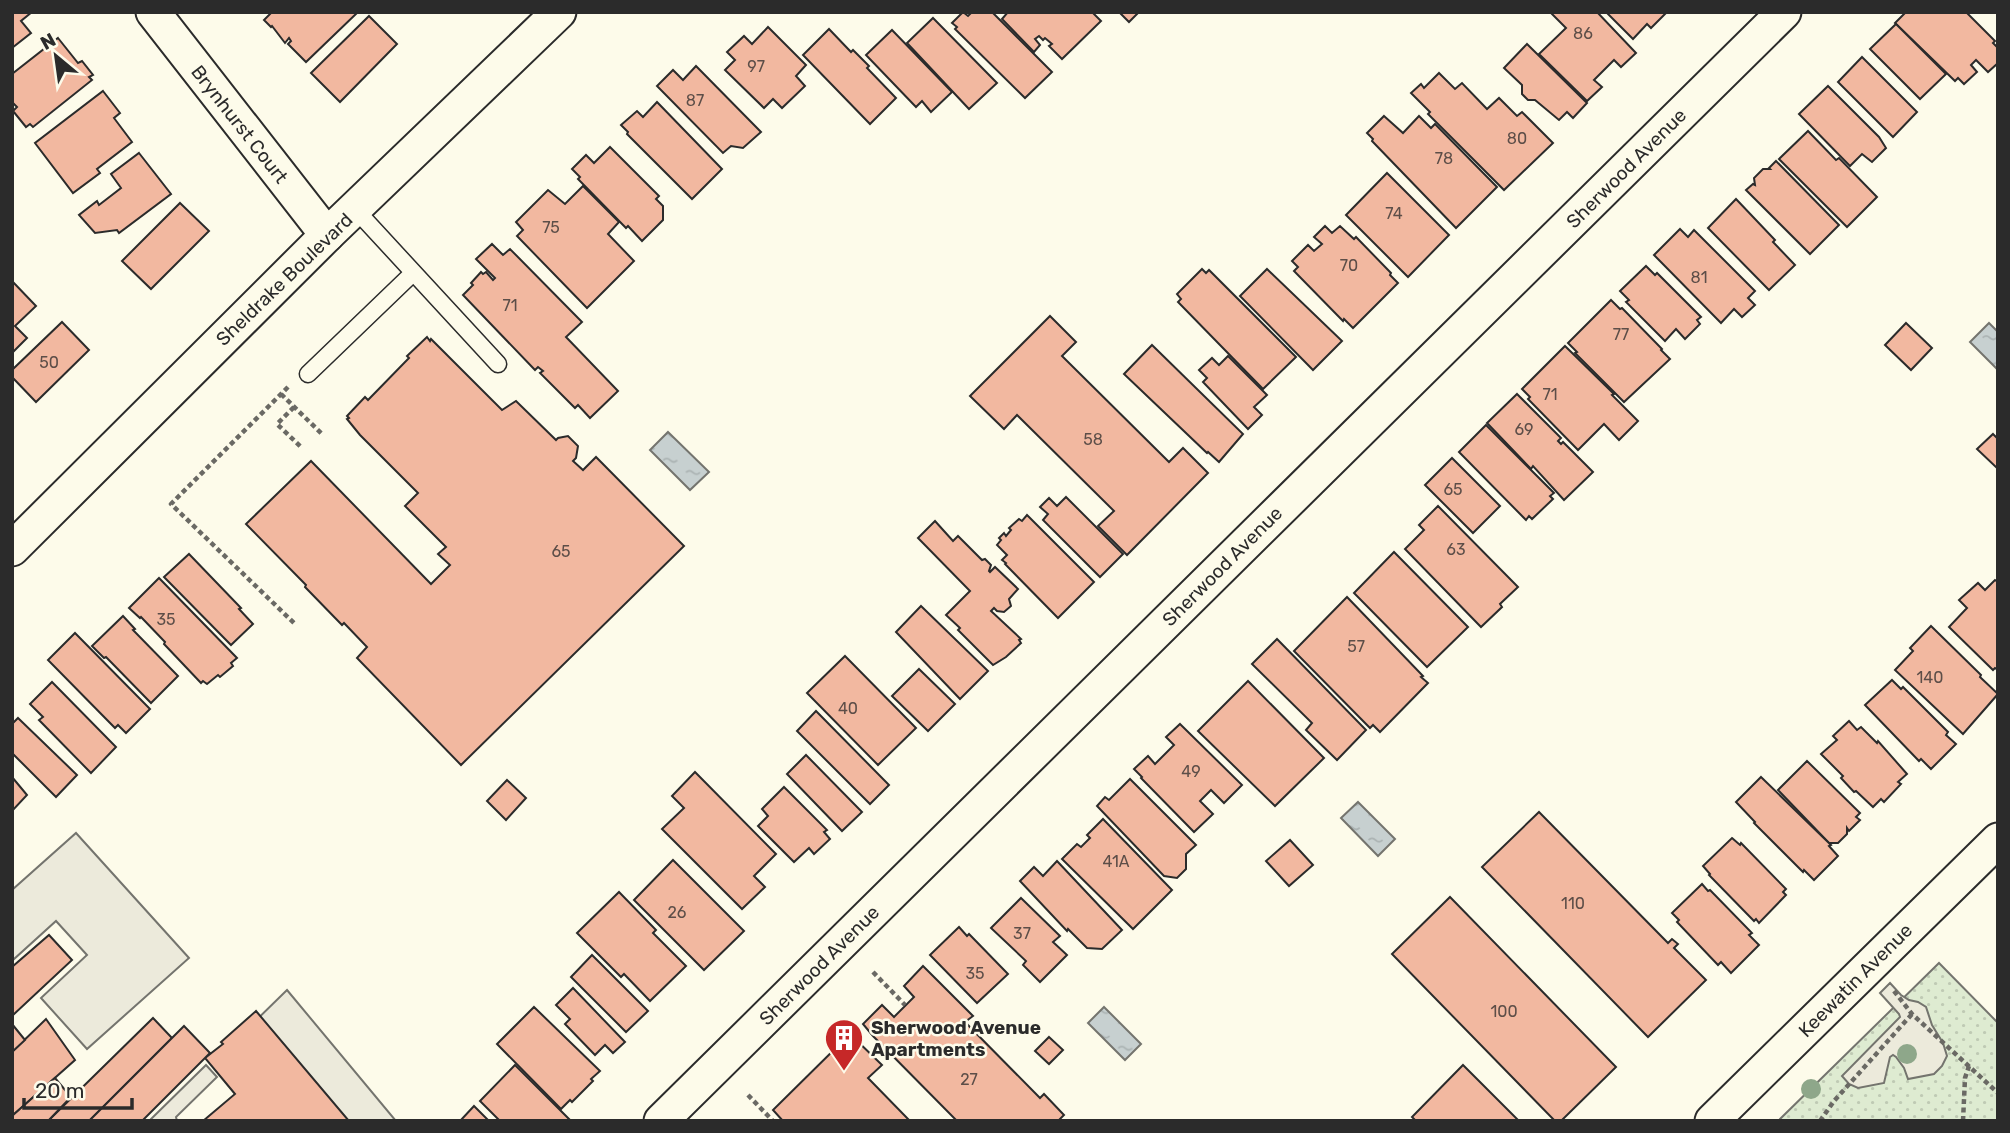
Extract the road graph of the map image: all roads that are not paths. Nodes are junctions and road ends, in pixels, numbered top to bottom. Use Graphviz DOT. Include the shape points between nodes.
graph roads {
  1 [pos="153,12"];
  2 [pos="559,12"];
  3 [pos="1784,12"];
  4 [pos="355,209"];
  5 [pos="327,235"];
  6 [pos="413,273"];
  7 [pos="498,364"];
  8 [pos="308,374"];
  9 [pos="18,531"];
  10 [pos="1998,840"];
  11 [pos="661,1121"];
  12 [pos="1712,1121"];
  1 -- 5 [label="street, Brynhurst Court"];
  2 -- 4 [label="street, Sheldrake Boulevard"];
  3 -- 11 [label="street, Sherwood Avenue"];
  4 -- 5 [label="street, Sheldrake Boulevard"];
  4 -- 6 [label="lane"];
  5 -- 9 [label="street, Sheldrake Boulevard"];
  6 -- 7 [label="lane"];
  6 -- 8 [label="lane"];
  10 -- 12 [label="street, Keewatin Avenue"];
}
